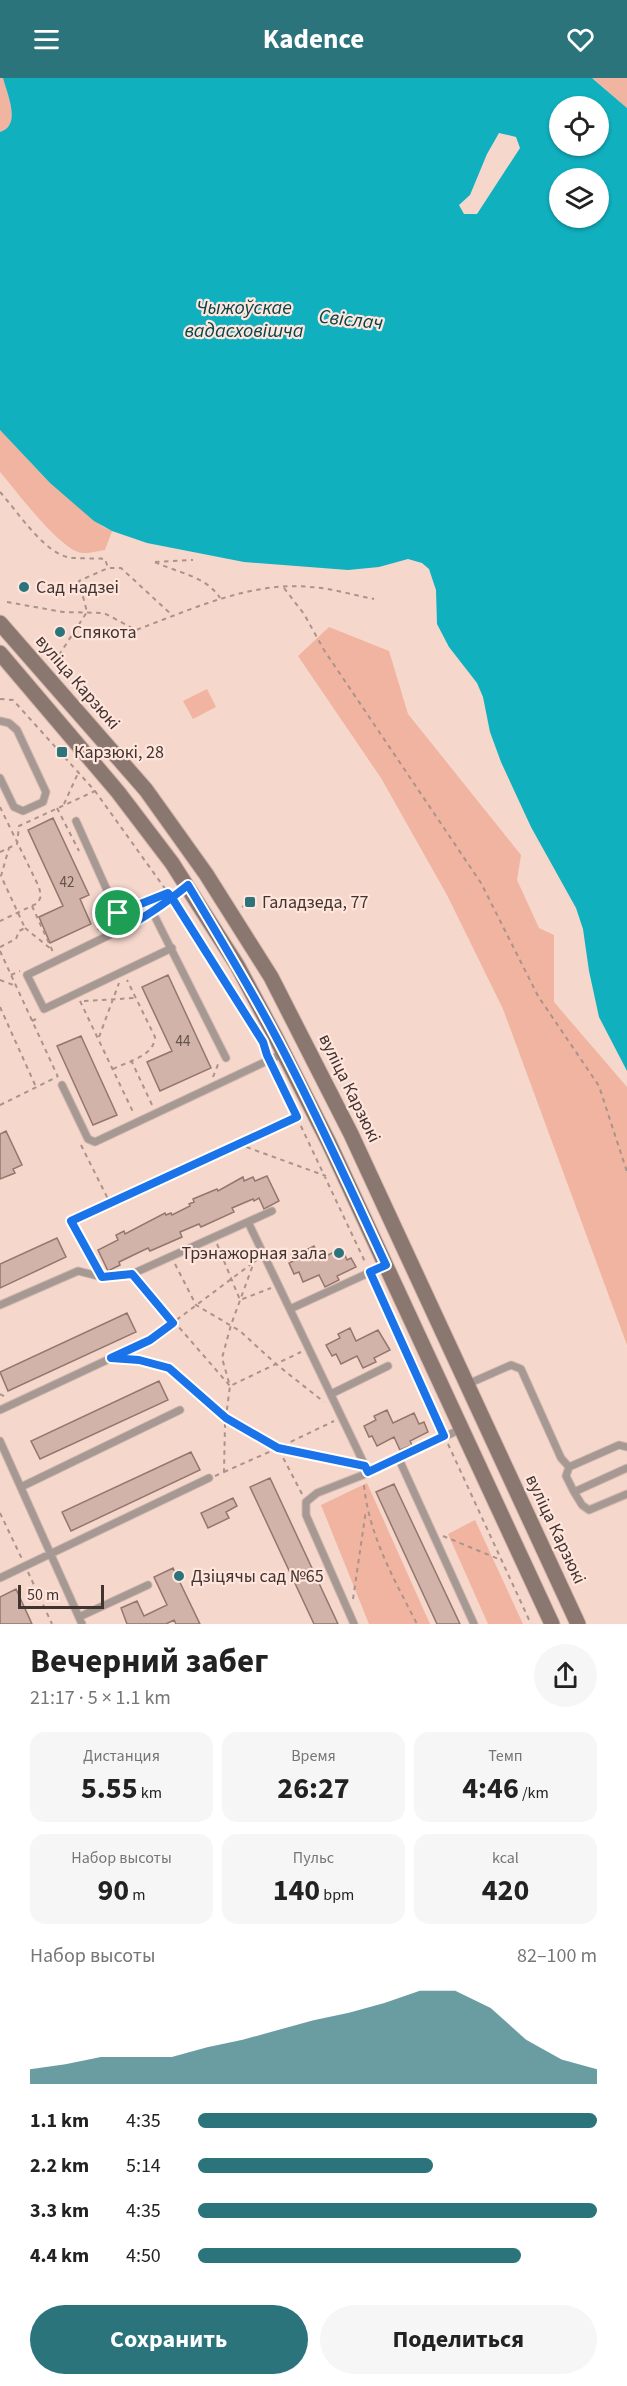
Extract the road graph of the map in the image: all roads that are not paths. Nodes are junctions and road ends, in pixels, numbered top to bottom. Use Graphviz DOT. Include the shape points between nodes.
graph roads {
  1 [pos="0,623"];
  2 [pos="17,642"];
  3 [pos="2,658"];
  4 [pos="0,722"];
  5 [pos="0,778"];
  6 [pos="76,820"];
  7 [pos="188,885"];
  8 [pos="153,913"];
  9 [pos="124,928"];
  10 [pos="172,948"];
  11 [pos="284,1053"];
  12 [pos="225,1061"];
  13 [pos="62,1085"];
  14 [pos="272,1211"];
  15 [pos="248,1222"];
  16 [pos="386,1265"];
  17 [pos="0,1305"];
  18 [pos="290,1309"];
  19 [pos="150,1340"];
  20 [pos="388,1366"];
  21 [pos="468,1384"];
  22 [pos="331,1394"];
  23 [pos="0,1410"];
  24 [pos="180,1410"];
  25 [pos="462,1428"];
  26 [pos="0,1441"];
  27 [pos="627,1447"];
  28 [pos="398,1457"];
  29 [pos="569,1467"];
  30 [pos="627,1468"];
  31 [pos="366,1471"];
  32 [pos="209,1478"];
  33 [pos="21,1487"];
  34 [pos="574,1492"];
  35 [pos="627,1494"];
  36 [pos="51,1554"];
  37 [pos="0,1578"];
  38 [pos="148,1585"];
  39 [pos="81,1620"];
  40 [pos="352,1620"];
  41 [pos="474,1624"];
  42 [pos="552,1624"];
  43 [pos="578,1624"];
  1 -- 2 [label="street, вуліца Карзюкі"];
  2 -- 3 [label="street"];
  2 -- 21 [label="street, вуліца Карзюкі" via="146,790 232,913 297,1025"];
  3 -- 7 [label="street" via="118,792"];
  4 -- 5 [label="lane" via="17,730 46,792 43,802 22,811 14,807"];
  6 -- 9 [label="lane"];
  7 -- 8 [label="lane"];
  7 -- 11 [label="street"];
  8 -- 9 [label="lane"];
  8 -- 10 [label="lane"];
  9 -- 10 [label="lane" via="27,975 44,1009"];
  10 -- 12 [label="lane"];
  11 -- 13 [label="lane" via="94,1142 88,1139"];
  11 -- 16 [label="street"];
  14 -- 15 [label="lane"];
  15 -- 17 [label="lane" via="132,1274 102,1277 78,1271"];
  15 -- 18 [label="lane"];
  16 -- 18 [label="lane"];
  16 -- 25 [label="street"];
  18 -- 22 [label="lane"];
  19 -- 23 [label="lane"];
  20 -- 22 [label="lane"];
  21 -- 29 [label="lane" via="511,1365 521,1369 561,1458"];
  21 -- 43 [label="street, вуліца Карзюкі"];
  22 -- 31 [label="lane"];
  24 -- 33 [label="lane"];
  25 -- 28 [label="lane"];
  25 -- 42 [label="street"];
  26 -- 33 [label="lane"];
  27 -- 29 [label="lane" via="619,1445"];
  28 -- 31 [label="lane"];
  28 -- 41 [label="lane"];
  29 -- 34 [label="lane" via="566,1476"];
  30 -- 34 [label="lane"];
  31 -- 40 [label="lane" via="306,1502 306,1515"];
  32 -- 36 [label="lane"];
  33 -- 36 [label="lane"];
  34 -- 35 [label="lane" via="589,1510"];
  36 -- 37 [label="lane"];
  36 -- 39 [label="lane"];
  38 -- 39 [label="lane"];
}
